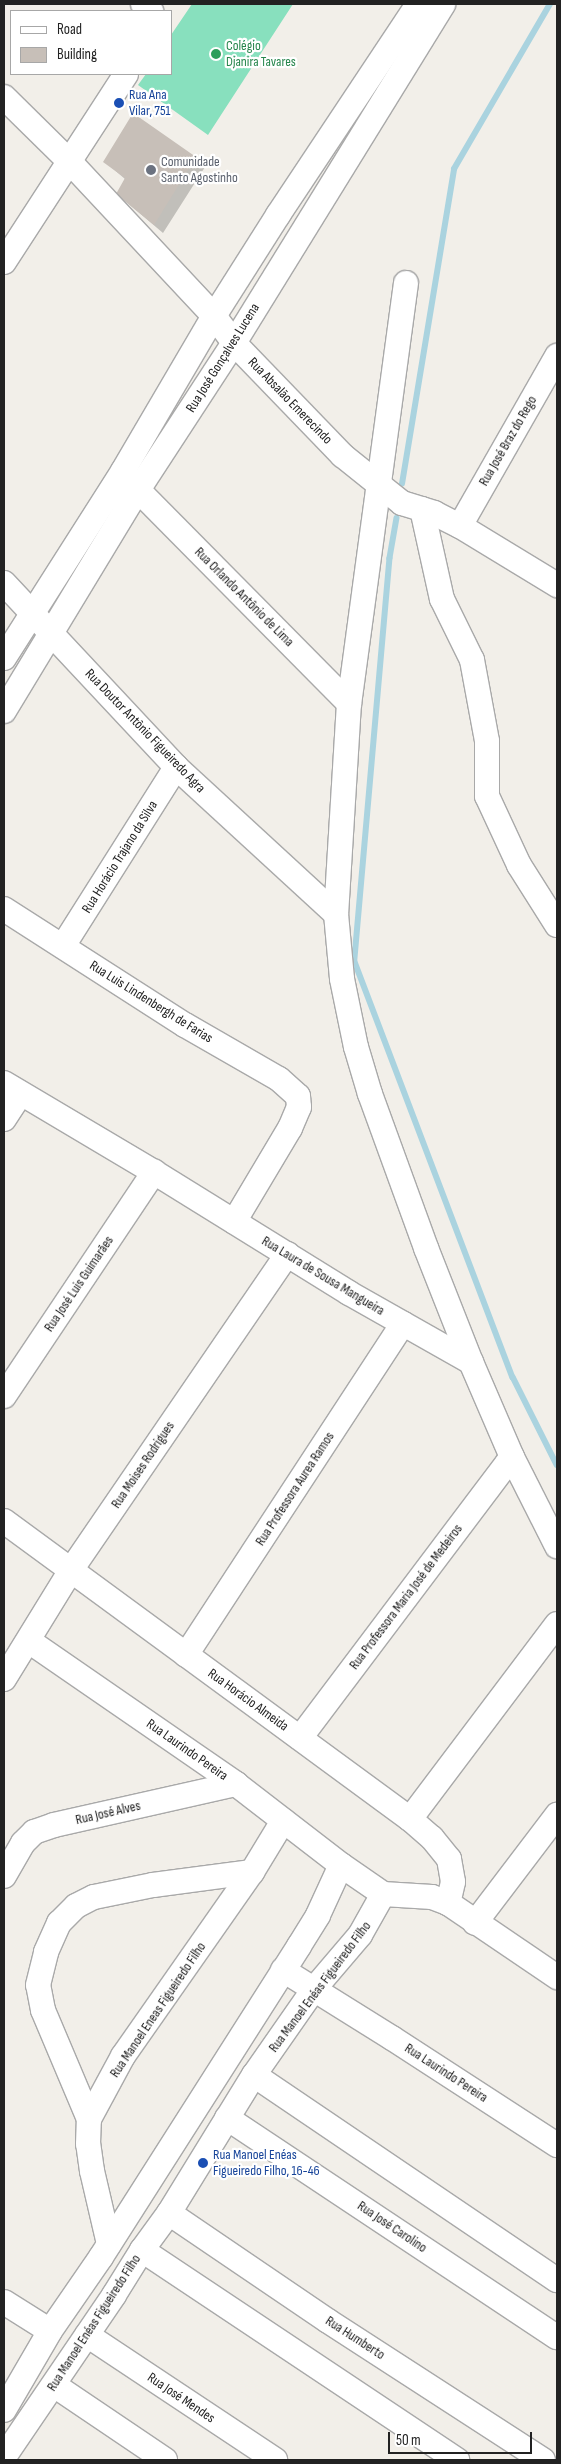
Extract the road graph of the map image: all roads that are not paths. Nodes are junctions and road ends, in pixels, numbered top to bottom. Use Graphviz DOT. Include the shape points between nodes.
graph roads {
  1 [pos="418,4"];
  2 [pos="443,4"];
  3 [pos="125,75"];
  4 [pos="4,97"];
  5 [pos="69,162"];
  6 [pos="4,262"];
  7 [pos="406,283"];
  8 [pos="214,316"];
  9 [pos="234,342"];
  10 [pos="557,356"];
  11 [pos="378,486"];
  12 [pos="138,490"];
  13 [pos="422,510"];
  14 [pos="460,526"];
  15 [pos="4,583"];
  16 [pos="557,585"];
  17 [pos="33,615"];
  18 [pos="52,633"];
  19 [pos="4,658"];
  20 [pos="349,703"];
  21 [pos="4,711"];
  22 [pos="176,767"];
  23 [pos="4,909"];
  24 [pos="336,914"];
  25 [pos="556,919"];
  26 [pos="63,946"];
  27 [pos="12,1089"];
  28 [pos="4,1119"];
  29 [pos="154,1172"];
  30 [pos="234,1222"];
  31 [pos="287,1254"];
  32 [pos="403,1324"];
  33 [pos="471,1362"];
  34 [pos="4,1396"];
  35 [pos="512,1457"];
  36 [pos="4,1521"];
  37 [pos="557,1546"];
  38 [pos="70,1570"];
  39 [pos="557,1624"];
  40 [pos="29,1641"];
  41 [pos="186,1655"];
  42 [pos="4,1680"];
  43 [pos="300,1738"];
  44 [pos="236,1784"];
  45 [pos="557,1815"];
  46 [pos="410,1819"];
  47 [pos="283,1821"];
  48 [pos="341,1865"];
  49 [pos="252,1872"];
  50 [pos="4,1876"];
  51 [pos="383,1894"];
  52 [pos="448,1903"];
  53 [pos="475,1923"];
  54 [pos="283,1970"];
  55 [pos="557,1977"];
  56 [pos="314,1989"];
  57 [pos="254,2075"];
  58 [pos="227,2118"];
  59 [pos="89,2119"];
  60 [pos="557,2145"];
  61 [pos="169,2213"];
  62 [pos="109,2244"];
  63 [pos="142,2250"];
  64 [pos="557,2280"];
  65 [pos="4,2302"];
  66 [pos="50,2331"];
  67 [pos="87,2335"];
  68 [pos="557,2337"];
  69 [pos="54,2384"];
  70 [pos="4,2410"];
  71 [pos="4,2457"];
  72 [pos="166,2460"];
  73 [pos="276,2460"];
  74 [pos="458,2460"];
  75 [pos="543,2460"];
  1 -- 8 [label="street, Rua José Gonçalves Lucena"];
  2 -- 9 [label="street, Rua José Gonçalves Lucena"];
  3 -- 5 [label="street"];
  4 -- 5 [label="street, Rua Absalão Emerecindo"];
  5 -- 6 [label="street"];
  5 -- 8 [label="street, Rua Absalão Emerecindo"];
  7 -- 11 [label="street"];
  8 -- 9 [label="street, Rua Absalão Emerecindo"];
  8 -- 17 [label="street, Rua José Gonçalves Lucena" via="176,384"];
  9 -- 11 [label="street, Rua Absalão Emerecindo" via="342,455"];
  9 -- 12 [label="street, Rua José Gonçalves Lucena"];
  10 -- 14 [label="street, Rua José Braz do Rego"];
  11 -- 13 [label="street, Rua Absalão Emerecindo" via="402,503"];
  11 -- 20 [label="street"];
  12 -- 18 [label="street, Rua José Gonçalves Lucena"];
  12 -- 20 [label="street, Rua Orlando Antônio de Lima"];
  13 -- 14 [label="street, Rua Absalão Emerecindo"];
  13 -- 25 [label="street" via="442,599 472,660 487,741 487,796 518,865"];
  14 -- 16 [label="street, Rua Absalão Emerecindo"];
  15 -- 17 [label="street, Rua Doutor Antônio Figueiredo Agra"];
  17 -- 18 [label="street, Rua Doutor Antônio Figueiredo Agra"];
  17 -- 19 [label="street, Rua José Gonçalves Lucena"];
  18 -- 21 [label="street, Rua José Gonçalves Lucena"];
  18 -- 22 [label="street, Rua Doutor Antônio Figueiredo Agra"];
  20 -- 24 [label="street"];
  22 -- 24 [label="street, Rua Doutor Antônio Figueiredo Agra"];
  22 -- 26 [label="street, Rua Horácio Trajano da Silva"];
  23 -- 26 [label="street, Rua Luis Lindenbergh de Farias"];
  24 -- 33 [label="street" via="342,979 356,1047 426,1248"];
  26 -- 30 [label="street, Rua Luis Lindenbergh de Farias" via="185,1025 279,1079 298,1096 299,1107 290,1128"];
  27 -- 28 [label="street"];
  27 -- 29 [label="street, Rua Laura de Sousa Mangueira"];
  29 -- 30 [label="street, Rua Laura de Sousa Mangueira"];
  29 -- 34 [label="street, Rua José Luis Guimarães"];
  30 -- 31 [label="street, Rua Laura de Sousa Mangueira"];
  31 -- 32 [label="street, Rua Laura de Sousa Mangueira"];
  31 -- 38 [label="street, Rua Moises Rodrigues"];
  32 -- 33 [label="street, Rua Laura de Sousa Mangueira"];
  32 -- 41 [label="street, Rua Professora Aurea Ramos"];
  33 -- 35 [label="street"];
  35 -- 37 [label="street"];
  35 -- 43 [label="street, Rua Professora Maria José de Medeiros"];
  36 -- 38 [label="street, Rua Horácio Almeida"];
  38 -- 40 [label="street, Rua Moises Rodrigues"];
  38 -- 41 [label="street, Rua Horácio Almeida"];
  39 -- 46 [label="street"];
  40 -- 42 [label="street, Rua Moises Rodrigues"];
  40 -- 44 [label="street, Rua Laurindo Pereira"];
  41 -- 43 [label="street, Rua Horácio Almeida"];
  43 -- 46 [label="street, Rua Horácio Almeida"];
  44 -- 47 [label="street, Rua Laurindo Pereira"];
  44 -- 50 [label="street, Rua José Alves" via="34,1832 23,1843"];
  45 -- 53 [label="street"];
  46 -- 52 [label="street, Rua Horácio Almeida" via="448,1859 453,1882"];
  47 -- 48 [label="street, Rua Laurindo Pereira"];
  47 -- 49 [label="street, Rua Manoel Eneas Figueiredo Filho"];
  48 -- 51 [label="street"];
  48 -- 54 [label="street" via="318,1915"];
  49 -- 59 [label="street, Rua Manoel Eneas Figueiredo Filho" via="123,2056"];
  49 -- 59 [label="street" via="94,1896 76,1906 59,1924 46,1952 38,1985 43,2010"];
  51 -- 52 [label="street" via="432,1897"];
  51 -- 56 [label="street, Rua Manoel Enéas Figueiredo Filho" via="360,1935"];
  52 -- 53 [label="street"];
  53 -- 55 [label="street"];
  54 -- 56 [label="street, Rua Laurindo Pereira"];
  54 -- 62 [label="street"];
  56 -- 57 [label="street, Rua Manoel Enéas Figueiredo Filho"];
  56 -- 60 [label="street, Rua Laurindo Pereira"];
  57 -- 58 [label="street, Rua Manoel Enéas Figueiredo Filho"];
  57 -- 64 [label="street"];
  58 -- 61 [label="street, Rua Manoel Enéas Figueiredo Filho"];
  58 -- 68 [label="street, Rua José Carolino"];
  59 -- 62 [label="street, Rua Manoel Eneas Figueiredo Filho" via="92,2170"];
  61 -- 63 [label="street, Rua Manoel Enéas Figueiredo Filho"];
  61 -- 75 [label="street, Rua Humberto"];
  62 -- 66 [label="street"];
  63 -- 67 [label="street, Rua Manoel Enéas Figueiredo Filho"];
  63 -- 74 [label="street"];
  65 -- 66 [label="street"];
  66 -- 70 [label="street"];
  67 -- 69 [label="street, Rua Manoel Enéas Figueiredo Filho"];
  67 -- 73 [label="street, Rua José Mendes"];
  69 -- 71 [label="street, Rua Manoel Enéas Figueiredo Filho"];
  69 -- 72 [label="street"];
}
